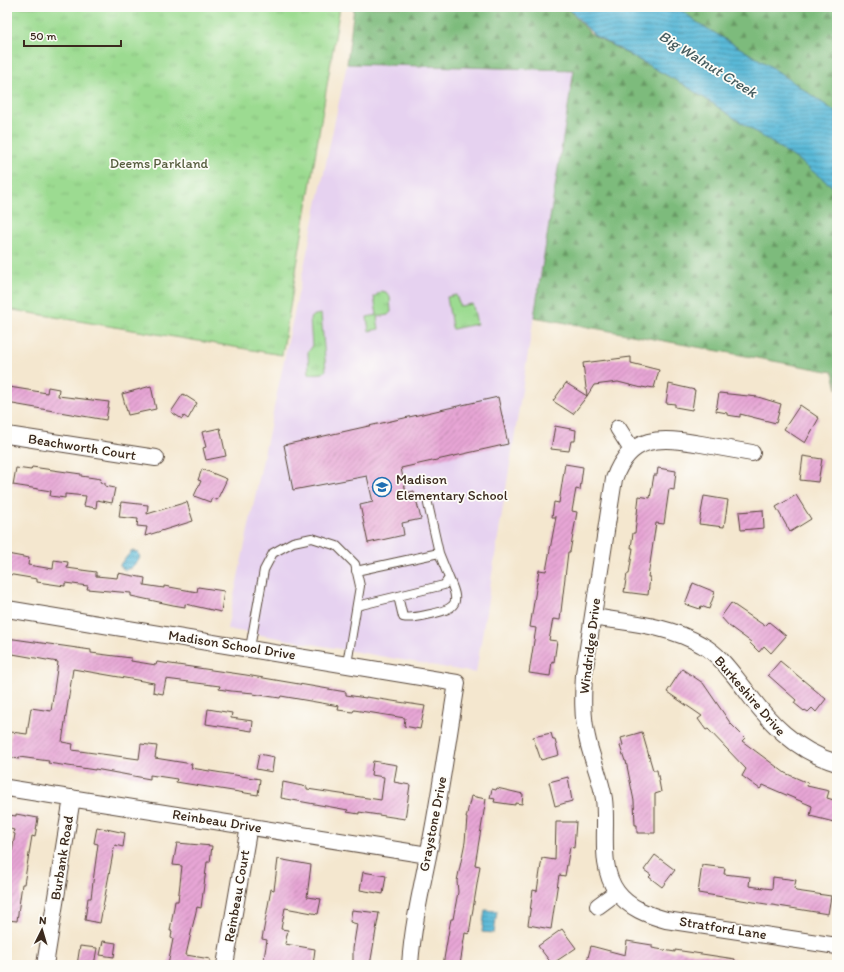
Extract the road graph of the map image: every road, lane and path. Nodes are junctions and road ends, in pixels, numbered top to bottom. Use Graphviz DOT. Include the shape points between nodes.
graph roads {
  1 [pos="618,428"];
  2 [pos="7,435"];
  3 [pos="632,450"];
  4 [pos="752,453"];
  5 [pos="156,458"];
  6 [pos="428,504"];
  7 [pos="439,553"];
  8 [pos="356,571"];
  9 [pos="449,578"];
  10 [pos="398,596"];
  11 [pos="357,606"];
  12 [pos="7,608"];
  13 [pos="593,617"];
  14 [pos="250,648"];
  15 [pos="347,664"];
  16 [pos="458,683"];
  17 [pos="837,763"];
  18 [pos="7,788"];
  19 [pos="72,798"];
  20 [pos="248,826"];
  21 [pos="428,855"];
  22 [pos="617,892"];
  23 [pos="598,906"];
  24 [pos="837,946"];
  25 [pos="45,965"];
  26 [pos="225,965"];
  27 [pos="410,965"];
  1 -- 3 [label="street"];
  2 -- 5 [label="street, Beachworth Court"];
  3 -- 4 [label="street" via="652,440 663,439"];
  3 -- 13 [label="street, Windridge Drive" via="618,468 614,479"];
  6 -- 7 [label="lane"];
  7 -- 8 [label="lane"];
  7 -- 9 [label="lane"];
  8 -- 11 [label="lane" via="360,586"];
  8 -- 14 [label="lane" via="355,564 337,546 312,538 293,542 273,552 264,570"];
  9 -- 10 [label="lane" via="444,586"];
  9 -- 10 [label="lane" via="456,594 455,603 449,610 410,618 402,617"];
  10 -- 11 [label="lane"];
  11 -- 15 [label="lane"];
  12 -- 14 [label="street, Madison School Drive"];
  13 -- 17 [label="street, Burkeshire Drive" via="661,629 683,635 702,645 720,658 757,706 790,740"];
  13 -- 22 [label="street, Windridge Drive" via="584,674 583,712 587,738 604,798 607,868"];
  14 -- 15 [label="street, Madison School Drive"];
  15 -- 16 [label="street, Madison School Drive"];
  16 -- 21 [label="street, Graystone Drive"];
  18 -- 19 [label="street, Reinbeau Drive"];
  19 -- 20 [label="street, Reinbeau Drive"];
  19 -- 25 [label="street, Burbank Road"];
  20 -- 21 [label="street, Reinbeau Drive"];
  20 -- 26 [label="street, Reinbeau Court"];
  21 -- 27 [label="street, Graystone Drive"];
  22 -- 23 [label="street"];
  22 -- 24 [label="street, Stratford Lane" via="639,910 666,920"];
}
